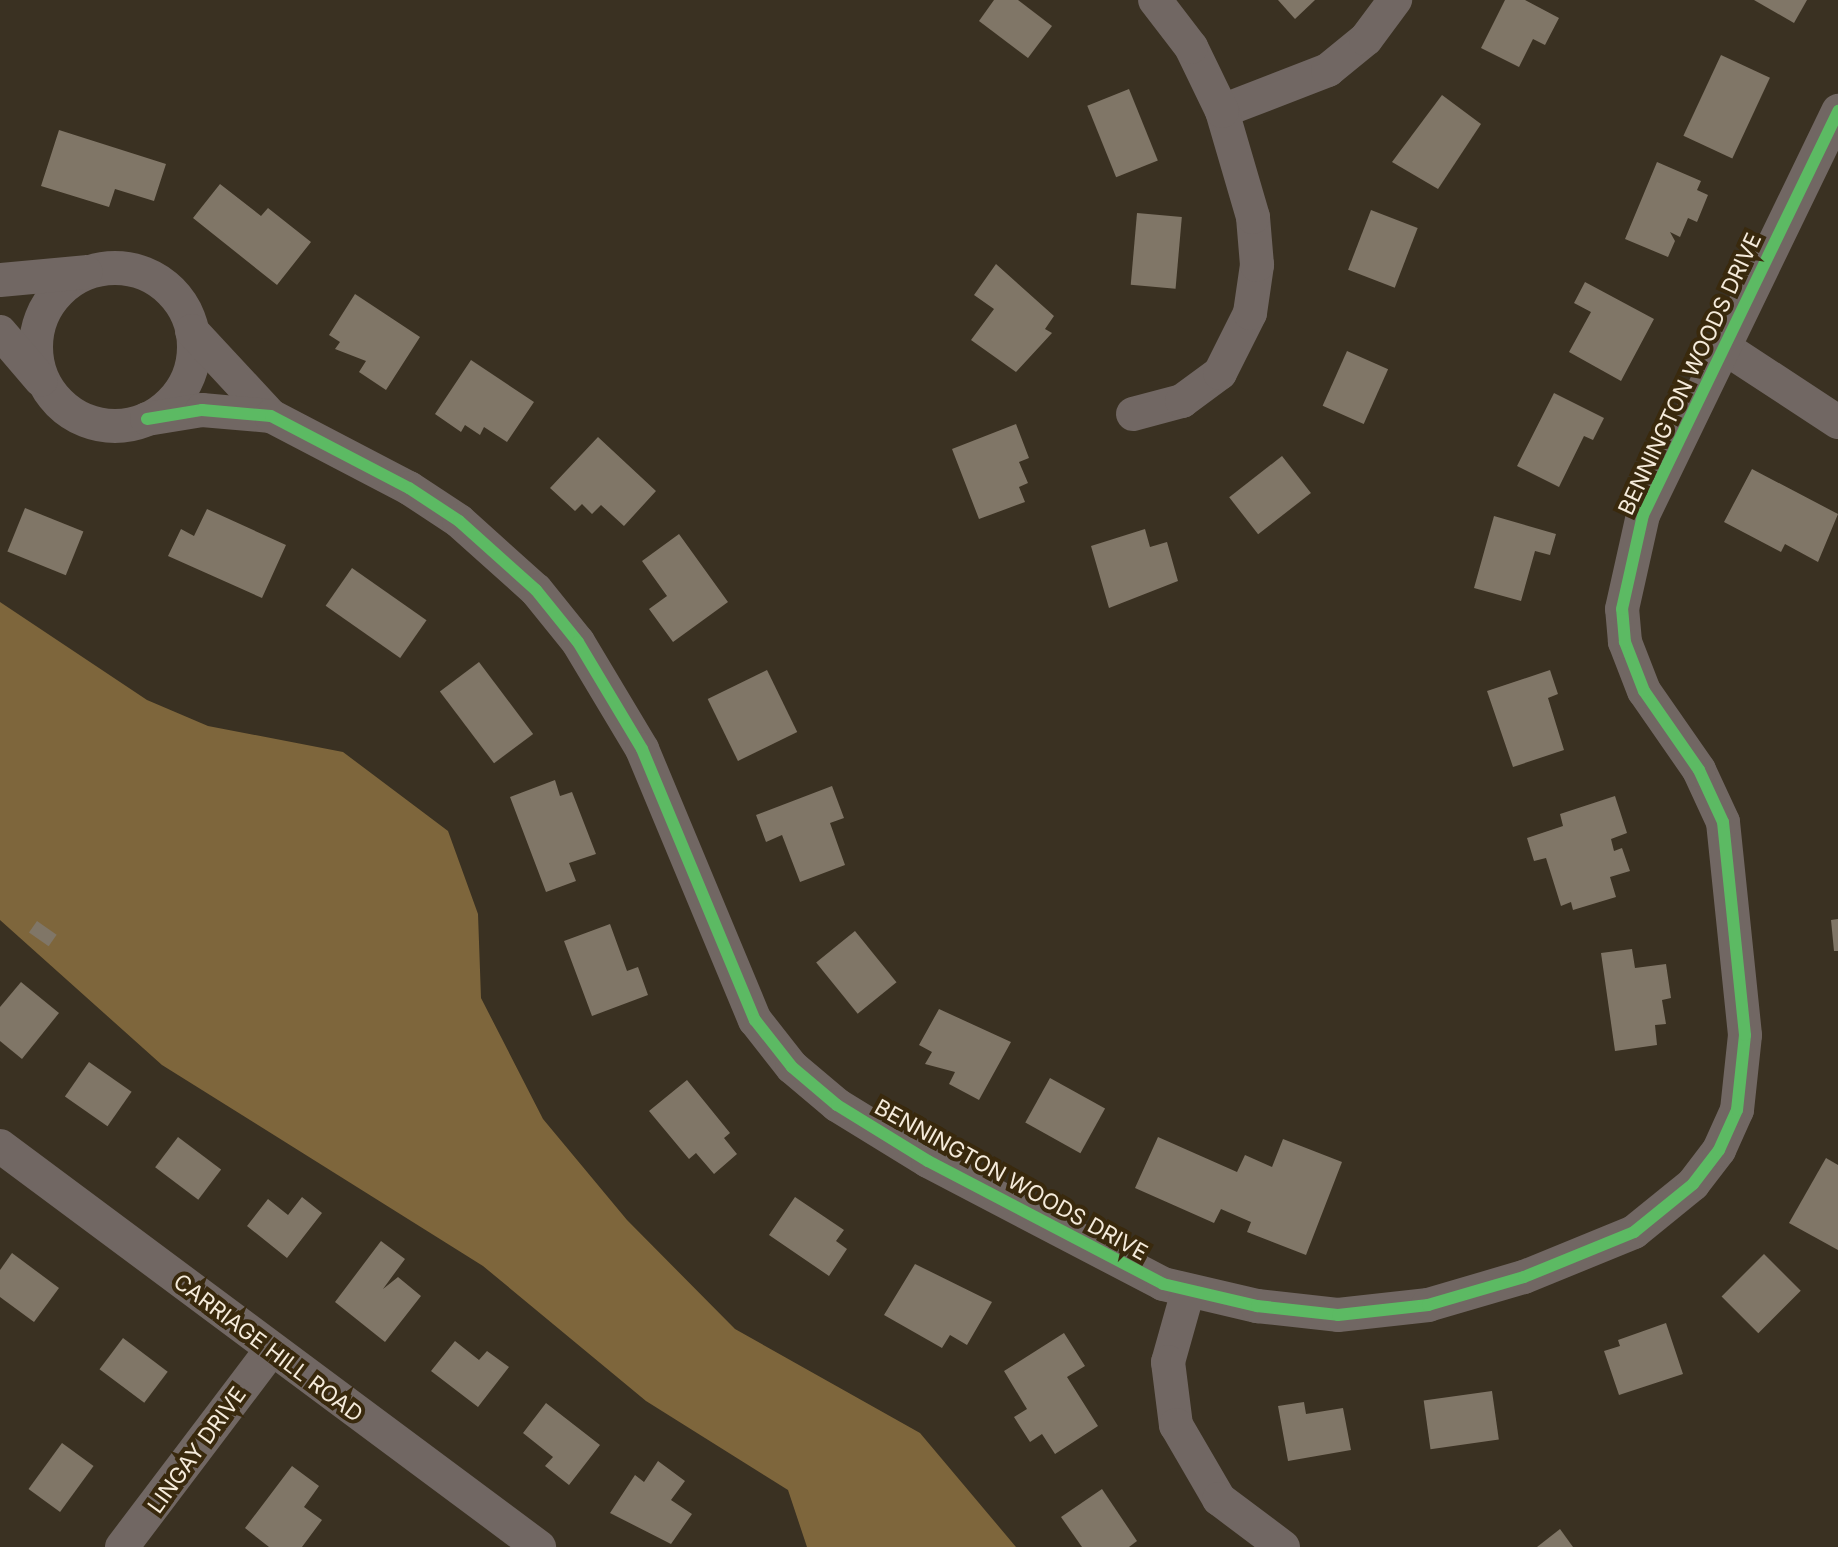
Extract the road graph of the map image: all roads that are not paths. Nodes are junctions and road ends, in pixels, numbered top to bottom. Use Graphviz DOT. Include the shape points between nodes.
graph roads {
  1 [pos="1155,0"];
  2 [pos="1395,0"];
  3 [pos="1222,111"];
  4 [pos="1838,111"];
  5 [pos="90,272"];
  6 [pos="0,280"];
  7 [pos="192,331"];
  8 [pos="0,332"];
  9 [pos="1725,348"];
  10 [pos="50,392"];
  11 [pos="1133,414"];
  12 [pos="271,416"];
  13 [pos="147,419"];
  14 [pos="1838,422"];
  15 [pos="0,1146"];
  16 [pos="1188,1291"];
  17 [pos="270,1351"];
  18 [pos="122,1547"];
  19 [pos="539,1547"];
  20 [pos="1283,1547"];
  1 -- 3 [label="street" via="1191,47"];
  2 -- 3 [label="street" via="1366,39 1328,70"];
  3 -- 11 [label="street" via="1257,242 1250,313 1230,359 1209,384 1163,409"];
  4 -- 9 [label="street, BENNINGTON WOODS DRIVE"];
  5 -- 6 [label="street, BENNINGTON WOODS DRIVE"];
  5 -- 7 [label="street, BENNINGTON WOODS DRIVE" via="117,268 150,276 177,298"];
  5 -- 10 [label="street" via="59,291 39,326 38,363"];
  7 -- 12 [label="street, BENNINGTON WOODS DRIVE"];
  7 -- 13 [label="street" via="186,381 171,402"];
  8 -- 10 [label="street, BENNINGTON WOODS DRIVE"];
  9 -- 14 [label="street"];
  9 -- 16 [label="street, BENNINGTON WOODS DRIVE" via="1643,515 1622,609 1632,665 1709,789 1728,851 1745,1060 1737,1110 1719,1150 1677,1200 1634,1232 1473,1293 1338,1315"];
  10 -- 13 [label="street, BENNINGTON WOODS DRIVE" via="74,415 96,424"];
  12 -- 13 [label="street, BENNINGTON WOODS DRIVE" via="202,410"];
  12 -- 16 [label="street, BENNINGTON WOODS DRIVE" via="360,459 459,521 559,617 642,749 744,1000 792,1067 849,1113 928,1161 1130,1270"];
  15 -- 17 [label="street, CARRIAGE HILL ROAD"];
  16 -- 20 [label="street" via="1168,1362 1180,1436 1219,1499"];
  17 -- 18 [label="street, LINGAY DRIVE"];
  17 -- 19 [label="street, CARRIAGE HILL ROAD"];
}
